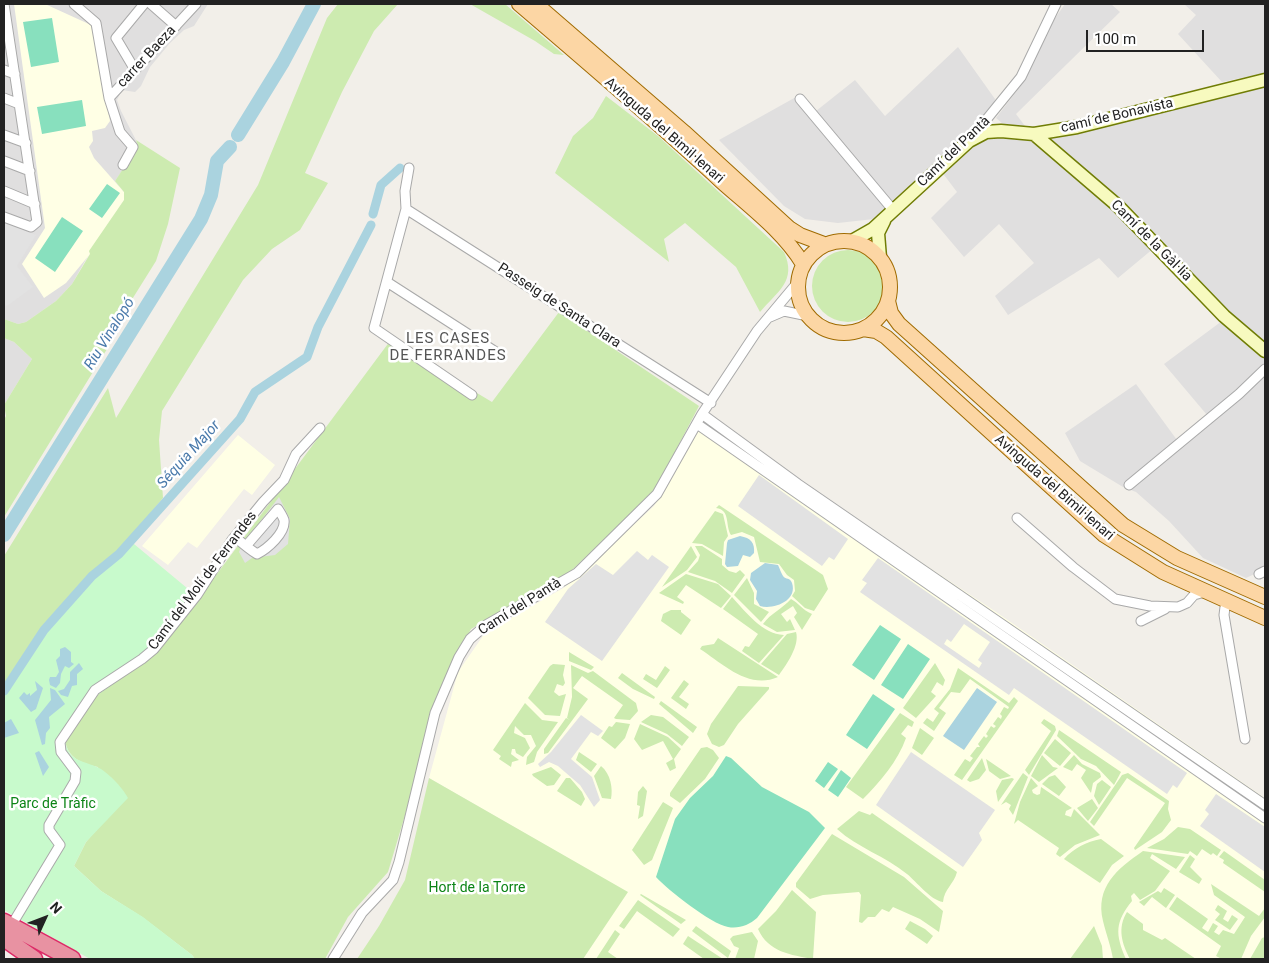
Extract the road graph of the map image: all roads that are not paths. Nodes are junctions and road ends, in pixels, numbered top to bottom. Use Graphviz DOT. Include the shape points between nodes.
graph roads {
  1 [pos="73,4"];
  2 [pos="144,4"];
  3 [pos="196,4"];
  4 [pos="519,4"];
  5 [pos="536,4"];
  6 [pos="1056,6"];
  7 [pos="4,10"];
  8 [pos="176,26"];
  9 [pos="7,40"];
  10 [pos="4,70"];
  11 [pos="135,70"];
  12 [pos="15,74"];
  13 [pos="1265,80"];
  14 [pos="4,98"];
  15 [pos="109,98"];
  16 [pos="800,99"];
  17 [pos="19,104"];
  18 [pos="1034,134"];
  19 [pos="4,135"];
  20 [pos="969,141"];
  21 [pos="26,143"];
  22 [pos="4,161"];
  23 [pos="123,165"];
  24 [pos="410,168"];
  25 [pos="30,171"];
  26 [pos="4,191"];
  27 [pos="35,204"];
  28 [pos="406,209"];
  29 [pos="890,212"];
  30 [pos="4,216"];
  31 [pos="852,241"];
  32 [pos="824,244"];
  33 [pos="880,258"];
  34 [pos="803,264"];
  35 [pos="387,282"];
  36 [pos="798,282"];
  37 [pos="888,301"];
  38 [pos="808,316"];
  39 [pos="765,320"];
  40 [pos="863,329"];
  41 [pos="1265,351"];
  42 [pos="499,354"];
  43 [pos="1265,369"];
  44 [pos="472,395"];
  45 [pos="711,403"];
  46 [pos="702,414"];
  47 [pos="697,424"];
  48 [pos="320,428"];
  49 [pos="1128,485"];
  50 [pos="1018,518"];
  51 [pos="235,537"];
  52 [pos="246,546"];
  53 [pos="1206,592"];
  54 [pos="1265,597"];
  55 [pos="1231,603"];
  56 [pos="1170,607"];
  57 [pos="1265,618"];
  58 [pos="1141,621"];
  59 [pos="1245,740"];
  60 [pos="1265,805"];
  61 [pos="1265,818"];
  62 [pos="6,929"];
  63 [pos="34,959"];
  64 [pos="72,959"];
  65 [pos="333,959"];
  1 -- 15 [label="street" via="96,23"];
  2 -- 8 [label="street"];
  2 -- 11 [label="street" via="116,38"];
  3 -- 8 [label="street, carrer Baeza"];
  4 -- 34 [label="main road, Avinguda del Bimil·lenari" via="727,186 786,241"];
  5 -- 32 [label="main road, Avinguda del Bimil·lenari" via="789,228 800,236"];
  6 -- 20 [label="street, Camí del Pantà" via="1021,77"];
  7 -- 9 [label="street"];
  8 -- 11 [label="street, carrer Baeza"];
  9 -- 12 [label="street"];
  10 -- 12 [label="street"];
  11 -- 15 [label="street, carrer Baeza"];
  12 -- 17 [label="street"];
  13 -- 18 [label="street, camí de Bonavista" via="1077,127"];
  14 -- 17 [label="street"];
  15 -- 23 [label="street, carrer Baeza" via="120,132 133,147"];
  16 -- 29 [label="street"];
  17 -- 21 [label="street"];
  18 -- 20 [label="street, camí de Bonavista" via="986,132"];
  18 -- 41 [label="street, Camí de la Gàl·lia" via="1118,206 1224,316"];
  19 -- 21 [label="street"];
  20 -- 29 [label="street, Camí del Pantà"];
  21 -- 25 [label="street"];
  22 -- 25 [label="street"];
  24 -- 28 [label="street" via="405,191"];
  25 -- 27 [label="street"];
  26 -- 27 [label="street"];
  27 -- 30 [label="street" via="38,219 31,228"];
  28 -- 35 [label="street"];
  28 -- 45 [label="street, Passeig de Santa Clara"];
  29 -- 31 [label="street, Camí del Pantà" via="872,229"];
  29 -- 33 [label="street, Camí del Pantà" via="878,233"];
  31 -- 32 [label="main road"];
  31 -- 33 [label="main road" via="866,246"];
  32 -- 34 [label="main road"];
  33 -- 37 [label="main road" via="889,278"];
  34 -- 36 [label="main road"];
  35 -- 42 [label="street"];
  35 -- 44 [label="street" via="374,328"];
  36 -- 38 [label="main road" via="800,300"];
  36 -- 39 [label="street, Camí del Pantà"];
  37 -- 40 [label="main road" via="876,320"];
  37 -- 54 [label="main road, Avinguda del Bimil·lenari" via="899,324 1116,520 1177,558"];
  38 -- 39 [label="street" via="784,311"];
  38 -- 40 [label="main road" via="820,326 836,332"];
  39 -- 45 [label="street, Camí del Pantà"];
  40 -- 53 [label="main road, Avinguda del Bimil·lenari" via="886,337 1104,535 1162,572"];
  43 -- 49 [label="street"];
  45 -- 46 [label="street, Camí del Pantà"];
  46 -- 47 [label="street, Camí del Pantà"];
  46 -- 60 [label="street"];
  47 -- 61 [label="street"];
  47 -- 65 [label="street, Camí del Pantà" via="657,494 577,573 486,625 470,639 435,713 393,880 362,913"];
  48 -- 51 [label="street, Camí del Molí de Ferrandes" via="296,454 284,480"];
  50 -- 56 [label="street" via="1115,599"];
  51 -- 52 [label="street"];
  51 -- 62 [label="street, Camí del Molí de Ferrandes" via="154,650 95,690 60,742 61,752 76,772 75,781 49,824 49,830 60,845"];
  52 -- 52 [label="street" via="256,554 266,549 282,530 284,520 278,509"];
  53 -- 55 [label="main road, Avinguda del Bimil·lenari"];
  53 -- 56 [label="street" via="1194,595 1178,607"];
  55 -- 57 [label="main road, Avinguda del Bimil·lenari"];
  55 -- 59 [label="street" via="1225,608 1224,615"];
  56 -- 58 [label="street"];
  62 -- 63 [label="highway"];
  62 -- 64 [label="highway"];
}
